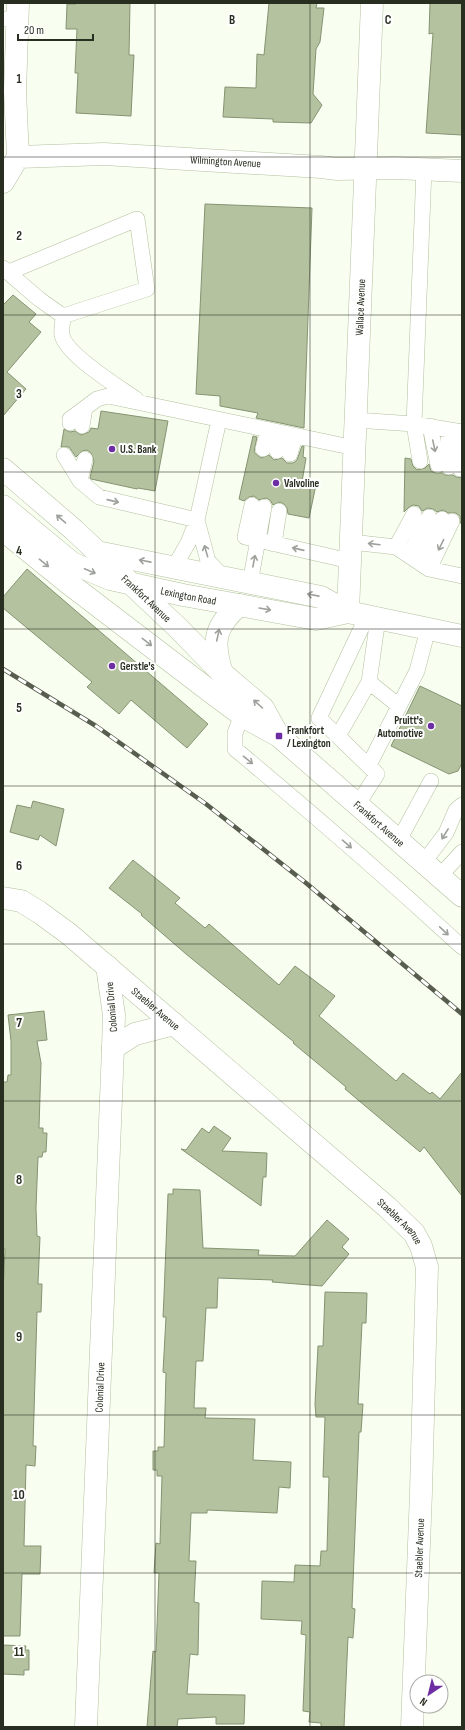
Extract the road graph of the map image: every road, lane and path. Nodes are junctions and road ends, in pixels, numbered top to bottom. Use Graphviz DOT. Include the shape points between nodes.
graph roads {
  1 [pos="372,3"];
  2 [pos="13,14"];
  3 [pos="18,157"];
  4 [pos="365,169"];
  5 [pos="424,169"];
  6 [pos="462,170"];
  7 [pos="3,182"];
  8 [pos="6,270"];
  9 [pos="63,316"];
  10 [pos="91,403"];
  11 [pos="142,403"];
  12 [pos="219,420"];
  13 [pos="356,420"];
  14 [pos="414,424"];
  15 [pos="430,426"];
  16 [pos="457,431"];
  17 [pos="282,433"];
  18 [pos="354,448"];
  19 [pos="420,461"];
  20 [pos="3,469"];
  21 [pos="80,481"];
  22 [pos="3,506"];
  23 [pos="258,506"];
  24 [pos="279,511"];
  25 [pos="414,514"];
  26 [pos="197,520"];
  27 [pos="3,530"];
  28 [pos="258,539"];
  29 [pos="274,544"];
  30 [pos="350,551"];
  31 [pos="97,552"];
  32 [pos="413,558"];
  33 [pos="174,568"];
  34 [pos="462,576"];
  35 [pos="223,577"];
  36 [pos="131,583"];
  37 [pos="250,583"];
  38 [pos="239,605"];
  39 [pos="364,615"];
  40 [pos="428,629"];
  41 [pos="462,636"];
  42 [pos="222,673"];
  43 [pos="369,682"];
  44 [pos="399,706"];
  45 [pos="242,715"];
  46 [pos="279,736"];
  47 [pos="338,736"];
  48 [pos="369,765"];
  49 [pos="431,781"];
  50 [pos="358,804"];
  51 [pos="462,805"];
  52 [pos="399,840"];
  53 [pos="462,852"];
  54 [pos="424,862"];
  55 [pos="440,876"];
  56 [pos="462,896"];
  57 [pos="3,898"];
  58 [pos="462,947"];
  59 [pos="107,966"];
  60 [pos="174,1024"];
  61 [pos="113,1048"];
  62 [pos="86,1727"];
  63 [pos="412,1727"];
  1 -- 4 [label="street, Wallace Avenue"];
  2 -- 3 [label="street"];
  3 -- 4 [label="street, Wilmington Avenue" via="104,154"];
  3 -- 7 [label="street"];
  4 -- 5 [label="street, Wilmington Avenue"];
  4 -- 13 [label="street, Wallace Avenue"];
  5 -- 6 [label="street, Wilmington Avenue"];
  5 -- 14 [label="lane"];
  8 -- 9 [label="lane" via="39,300"];
  8 -- 9 [label="lane" via="137,219 147,289"];
  9 -- 11 [label="lane" via="62,334 68,346 91,367"];
  10 -- 10 [label="lane" via="81,426 70,419"];
  10 -- 11 [label="lane" via="108,396"];
  11 -- 12 [label="lane"];
  12 -- 17 [label="lane"];
  12 -- 26 [label="lane"];
  13 -- 14 [label="lane"];
  13 -- 18 [label="street, Wallace Avenue"];
  14 -- 15 [label="lane"];
  14 -- 19 [label="lane"];
  15 -- 16 [label="lane"];
  15 -- 16 [label="lane, one-way" via="449,467"];
  17 -- 17 [label="lane" via="277,451"];
  17 -- 18 [label="lane"];
  18 -- 30 [label="street, Wallace Avenue"];
  31 -- 20 [label="street, Frankfort Avenue, one-way"];
  21 -- 21 [label="lane" via="75,457"];
  21 -- 26 [label="lane, one-way" via="99,497"];
  22 -- 36 [label="street, Lexington Road, one-way" via="72,563 100,576"];
  23 -- 28 [label="lane" via="245,537"];
  24 -- 29 [label="lane"];
  25 -- 32 [label="lane"];
  26 -- 33 [label="lane"];
  35 -- 26 [label="lane, one-way" via="208,562"];
  27 -- 45 [label="street, Frankfort Avenue, one-way"];
  28 -- 29 [label="lane"];
  37 -- 28 [label="lane, one-way"];
  30 -- 29 [label="lane, one-way"];
  32 -- 30 [label="lane, one-way"];
  30 -- 39 [label="street, Wallace Avenue"];
  33 -- 31 [label="street, Lexington Road, one-way"];
  31 -- 36 [label="street, Frankfort Avenue"];
  32 -- 32 [label="lane, one-way" via="441,519"];
  32 -- 34 [label="lane"];
  33 -- 35 [label="street, Lexington Road"];
  35 -- 37 [label="street, Lexington Road"];
  36 -- 38 [label="street, Lexington Road"];
  36 -- 42 [label="street, Frankfort Avenue"];
  39 -- 37 [label="street, Lexington Road, one-way" via="321,597"];
  38 -- 39 [label="street, Lexington Road, one-way" via="316,619"];
  42 -- 38 [label="street, one-way" via="216,650 217,637 227,616"];
  39 -- 40 [label="street, Lexington Road"];
  39 -- 43 [label="lane"];
  39 -- 47 [label="lane" via="319,718"];
  40 -- 41 [label="street, Lexington Road"];
  40 -- 44 [label="lane" via="417,671"];
  46 -- 42 [label="street, Frankfort Avenue, one-way" via="263,708"];
  43 -- 44 [label="lane"];
  43 -- 47 [label="lane"];
  44 -- 48 [label="lane"];
  45 -- 46 [label="street, Frankfort Avenue"];
  45 -- 58 [label="lane, one-way" via="234,733 235,749 298,800"];
  46 -- 50 [label="street, Frankfort Avenue"];
  47 -- 48 [label="lane"];
  48 -- 50 [label="lane" via="378,774"];
  49 -- 52 [label="lane"];
  50 -- 52 [label="street, Frankfort Avenue"];
  51 -- 54 [label="lane, one-way" via="456,810 446,833"];
  52 -- 54 [label="street, Frankfort Avenue"];
  53 -- 55 [label="lane"];
  54 -- 55 [label="street, Frankfort Avenue"];
  55 -- 56 [label="street, Frankfort Avenue"];
  57 -- 59 [label="street, Staebler Avenue" via="21,901 39,912"];
  59 -- 60 [label="street, Staebler Avenue"];
  59 -- 61 [label="street, Colonial Drive" via="114,1015"];
  60 -- 61 [label="street, Colonial Drive" via="135,1034"];
  60 -- 63 [label="street, Staebler Avenue" via="387,1207 414,1233 421,1246 427,1267"];
  61 -- 62 [label="street, Colonial Drive"];
}
